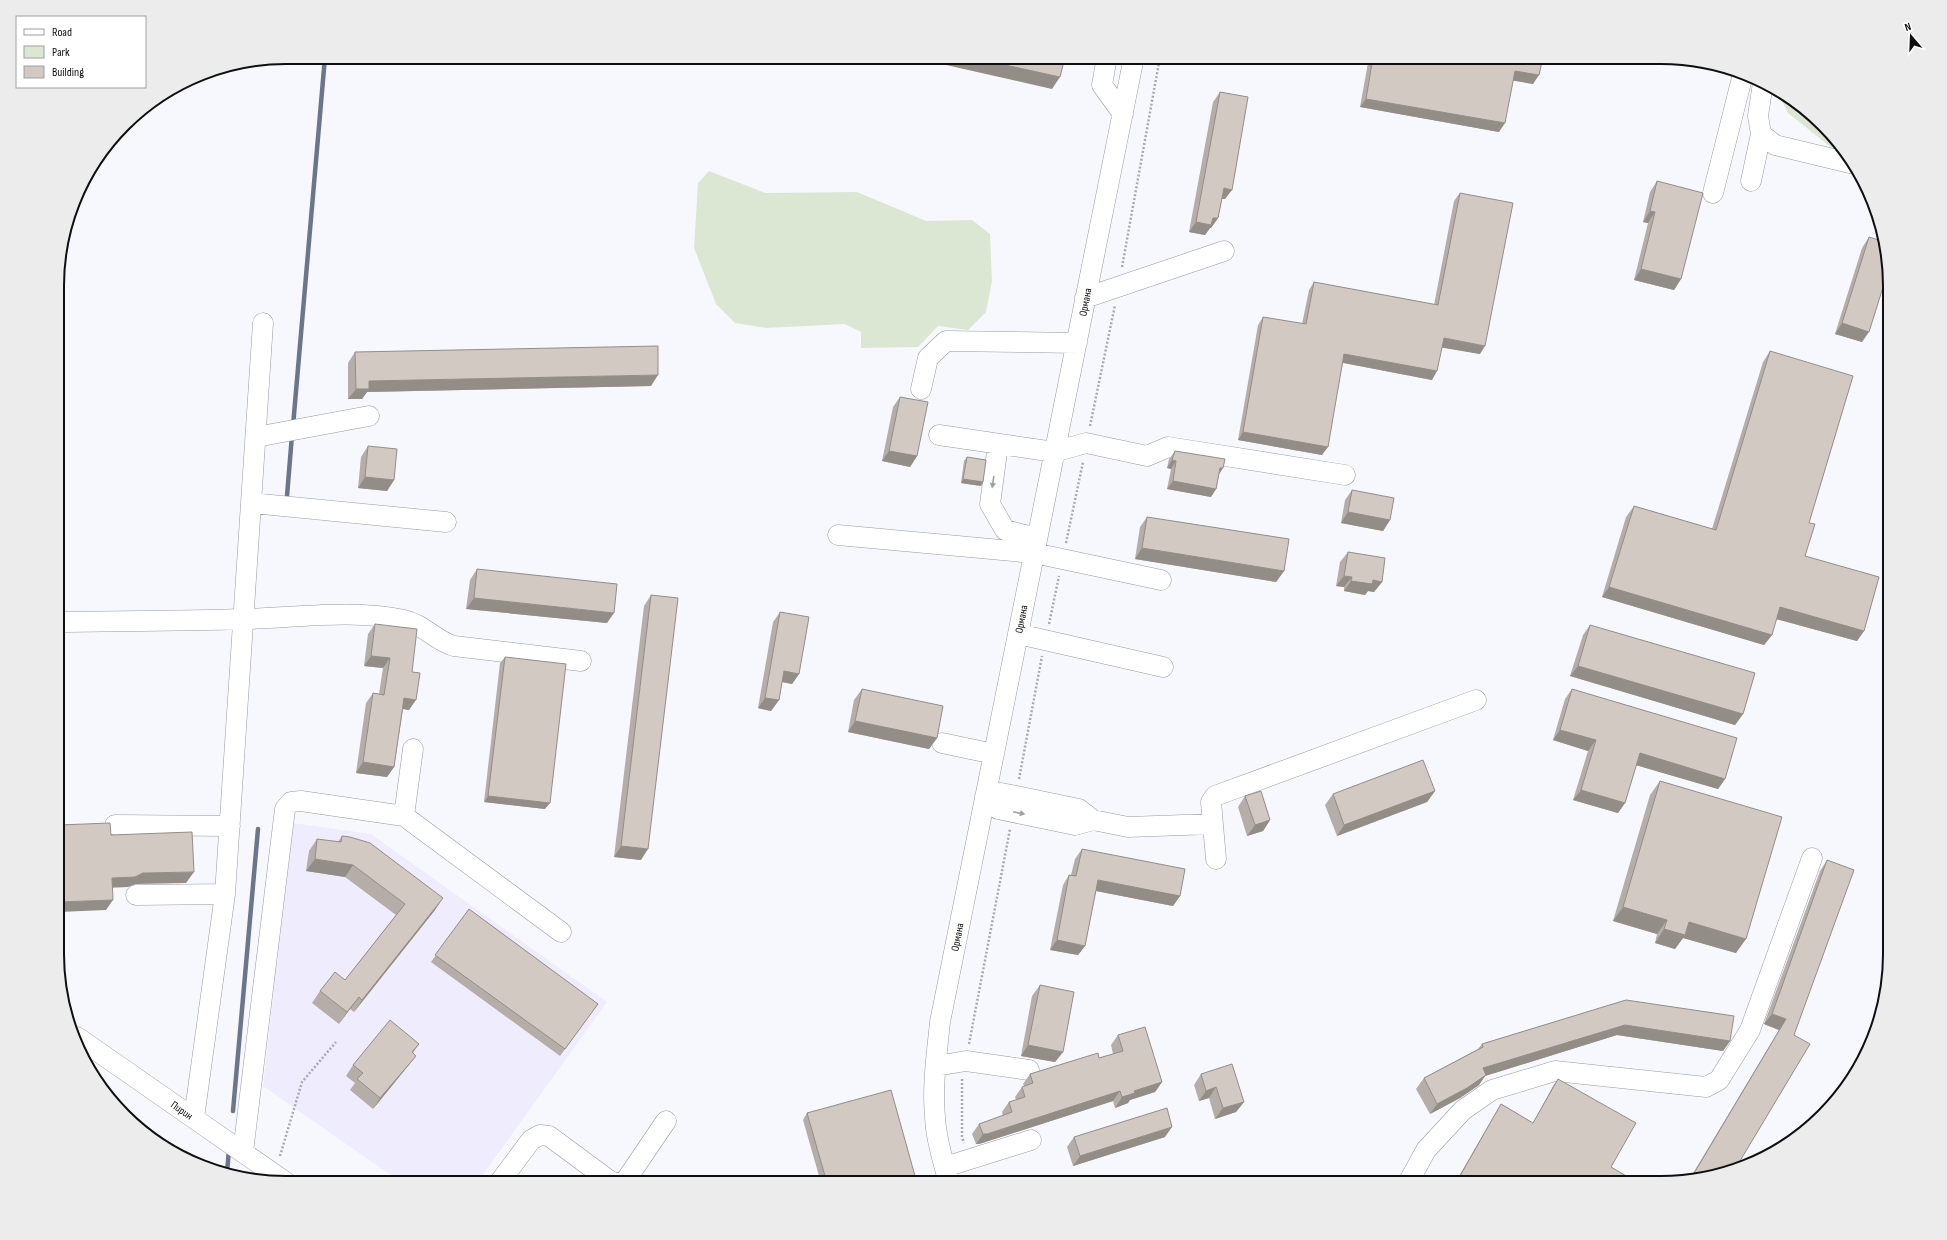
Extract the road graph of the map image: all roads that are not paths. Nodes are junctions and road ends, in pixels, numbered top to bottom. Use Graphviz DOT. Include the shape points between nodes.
graph roads {
  1 [pos="1106,64"];
  2 [pos="1133,64"];
  3 [pos="1742,79"];
  4 [pos="1762,89"];
  5 [pos="1123,114"];
  6 [pos="1761,134"];
  7 [pos="1845,162"];
  8 [pos="1751,181"];
  9 [pos="1713,193"];
  10 [pos="1224,251"];
  11 [pos="1086,298"];
  12 [pos="263,323"];
  13 [pos="1076,343"];
  14 [pos="921,390"];
  15 [pos="369,416"];
  16 [pos="939,434"];
  17 [pos="256,437"];
  18 [pos="998,444"];
  19 [pos="1054,452"];
  20 [pos="1344,475"];
  21 [pos="251,503"];
  22 [pos="446,522"];
  23 [pos="838,535"];
  24 [pos="1036,545"];
  25 [pos="1161,580"];
  26 [pos="244,619"];
  27 [pos="64,622"];
  28 [pos="1018,634"];
  29 [pos="581,661"];
  30 [pos="1163,667"];
  31 [pos="1476,700"];
  32 [pos="942,743"];
  33 [pos="413,749"];
  34 [pos="994,754"];
  35 [pos="984,797"];
  36 [pos="404,816"];
  37 [pos="1093,820"];
  38 [pos="1212,824"];
  39 [pos="115,825"];
  40 [pos="230,826"];
  41 [pos="1812,858"];
  42 [pos="1216,859"];
  43 [pos="226,894"];
  44 [pos="136,895"];
  45 [pos="561,932"];
  46 [pos="82,1040"];
  47 [pos="936,1066"];
  48 [pos="1028,1070"];
  49 [pos="194,1118"];
  50 [pos="666,1121"];
  51 [pos="1031,1140"];
  52 [pos="243,1152"];
  53 [pos="947,1175"];
  54 [pos="277,1176"];
  55 [pos="504,1176"];
  56 [pos="603,1176"];
  57 [pos="629,1176"];
  58 [pos="1412,1176"];
  1 -- 5 [label="street" via="1102,85"];
  2 -- 5 [label="street, Ормана"];
  3 -- 9 [label="street"];
  4 -- 6 [label="street" via="1758,116"];
  5 -- 11 [label="street, Ормана"];
  6 -- 7 [label="street" via="1776,146"];
  6 -- 8 [label="street"];
  10 -- 11 [label="street"];
  11 -- 13 [label="street, Ормана"];
  12 -- 17 [label="street"];
  13 -- 14 [label="street" via="946,341 928,358"];
  13 -- 19 [label="street, Ормана"];
  15 -- 17 [label="street"];
  16 -- 18 [label="street"];
  17 -- 21 [label="street"];
  18 -- 19 [label="street"];
  18 -- 24 [label="street, one-way" via="990,504 1005,530"];
  19 -- 20 [label="street" via="1086,443 1147,456 1168,447"];
  19 -- 24 [label="street, Ормана"];
  21 -- 22 [label="street"];
  21 -- 26 [label="street"];
  23 -- 24 [label="street"];
  24 -- 25 [label="street"];
  24 -- 28 [label="street, Ормана"];
  26 -- 27 [label="street"];
  26 -- 29 [label="street" via="352,614 404,620 414,623 443,643 454,646"];
  26 -- 40 [label="street"];
  28 -- 30 [label="street"];
  28 -- 34 [label="street, Ормана"];
  31 -- 38 [label="street" via="1215,796 1211,802"];
  32 -- 34 [label="street"];
  33 -- 36 [label="street"];
  34 -- 35 [label="street, Ормана"];
  35 -- 37 [label="street" via="1001,793 1071,807 1079,809"];
  35 -- 37 [label="street, one-way" via="998,809 1075,825"];
  35 -- 47 [label="street, Ормана" via="940,1022"];
  36 -- 45 [label="street"];
  36 -- 52 [label="street" via="301,800 291,802 285,809"];
  37 -- 38 [label="street" via="1128,826"];
  38 -- 42 [label="street"];
  39 -- 40 [label="street"];
  40 -- 43 [label="street"];
  41 -- 58 [label="street" via="1750,1030 1719,1080 1706,1087 1555,1071 1492,1090 1463,1110 1426,1150"];
  43 -- 44 [label="street"];
  43 -- 49 [label="street"];
  46 -- 49 [label="street, Пирин"];
  47 -- 48 [label="street" via="966,1061"];
  47 -- 53 [label="street, Ормана" via="935,1118"];
  49 -- 52 [label="street, Пирин"];
  50 -- 57 [label="street"];
  51 -- 53 [label="street"];
  52 -- 54 [label="street, Пирин"];
  55 -- 56 [label="street" via="531,1140 540,1135 549,1136"];
}
